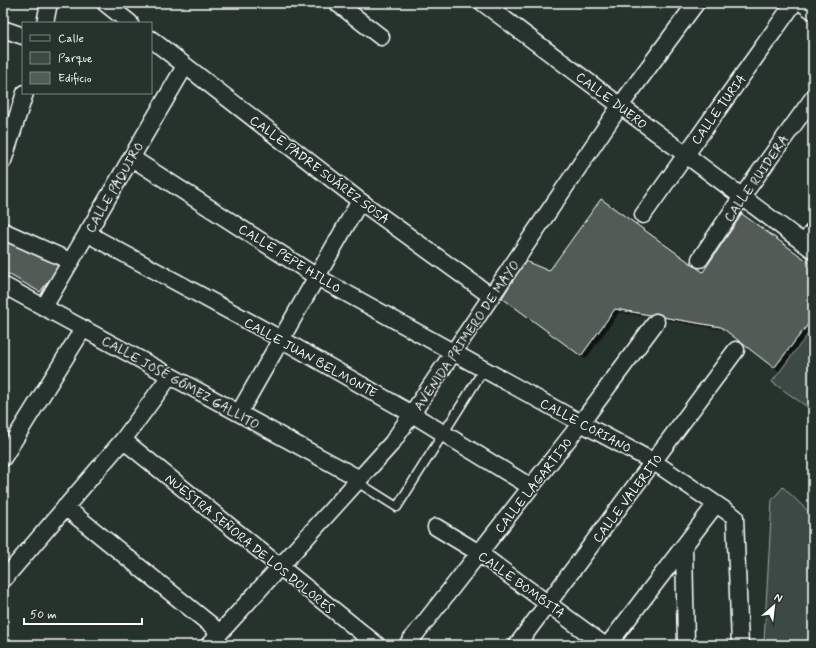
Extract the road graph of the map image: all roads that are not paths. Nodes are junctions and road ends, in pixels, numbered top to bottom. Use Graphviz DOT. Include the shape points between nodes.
graph roads {
  1 [pos="49,3"];
  2 [pos="337,3"];
  3 [pos="483,3"];
  4 [pos="696,3"];
  5 [pos="794,3"];
  6 [pos="802,3"];
  7 [pos="113,6"];
  8 [pos="813,11"];
  9 [pos="45,22"];
  10 [pos="129,22"];
  11 [pos="3,29"];
  12 [pos="22,36"];
  13 [pos="381,37"];
  14 [pos="152,40"];
  15 [pos="185,66"];
  16 [pos="25,94"];
  17 [pos="813,98"];
  18 [pos="620,106"];
  19 [pos="685,155"];
  20 [pos="132,156"];
  21 [pos="3,161"];
  22 [pos="741,198"];
  23 [pos="360,201"];
  24 [pos="643,215"];
  25 [pos="3,231"];
  26 [pos="88,231"];
  27 [pos="810,242"];
  28 [pos="700,259"];
  29 [pos="70,261"];
  30 [pos="317,277"];
  31 [pos="3,285"];
  32 [pos="491,296"];
  33 [pos="44,308"];
  34 [pos="656,322"];
  35 [pos="83,329"];
  36 [pos="281,339"];
  37 [pos="736,350"];
  38 [pos="454,352"];
  39 [pos="484,369"];
  40 [pos="170,376"];
  41 [pos="239,414"];
  42 [pos="412,414"];
  43 [pos="581,424"];
  44 [pos="443,433"];
  45 [pos="123,440"];
  46 [pos="3,458"];
  47 [pos="654,462"];
  48 [pos="358,481"];
  49 [pos="531,486"];
  50 [pos="716,504"];
  51 [pos="65,507"];
  52 [pos="436,527"];
  53 [pos="684,546"];
  54 [pos="479,553"];
  55 [pos="279,567"];
  56 [pos="3,580"];
  57 [pos="548,603"];
  58 [pos="214,640"];
  59 [pos="377,645"];
  60 [pos="407,645"];
  61 [pos="517,645"];
  62 [pos="604,645"];
  63 [pos="608,645"];
  64 [pos="686,645"];
  65 [pos="740,645"];
  1 -- 9 [label="street"];
  2 -- 13 [label="street"];
  3 -- 18 [label="street, CALLE DUERO"];
  4 -- 18 [label="street, AVENIDA PRIMERO DE MAYO"];
  5 -- 19 [label="street, CALLE TURIA"];
  6 -- 8 [label="street"];
  7 -- 10 [label="street"];
  11 -- 12 [label="street"];
  14 -- 15 [label="street, CALLE PADRE SUÁREZ SOSA"];
  15 -- 20 [label="street, CALLE PAQUIRO"];
  15 -- 23 [label="street, CALLE PADRE SUÁREZ SOSA"];
  16 -- 21 [label="street"];
  17 -- 22 [label="street, CALLE RUIDERA"];
  18 -- 19 [label="street, CALLE DUERO"];
  18 -- 32 [label="street, AVENIDA PRIMERO DE MAYO"];
  19 -- 22 [label="street, CALLE DUERO"];
  19 -- 24 [label="street, CALLE TURIA"];
  20 -- 26 [label="street, CALLE PAQUIRO"];
  20 -- 30 [label="street, CALLE PEPE HILLO"];
  22 -- 27 [label="street, CALLE DUERO"];
  22 -- 28 [label="street, CALLE RUIDERA"];
  23 -- 30 [label="street"];
  23 -- 32 [label="street, CALLE PADRE SUÁREZ SOSA"];
  25 -- 29 [label="street"];
  26 -- 29 [label="street, CALLE PAQUIRO"];
  26 -- 36 [label="street, CALLE JUAN BELMONTE" via="97,239"];
  29 -- 33 [label="street, CALLE PAQUIRO"];
  30 -- 36 [label="street"];
  30 -- 38 [label="street, CALLE PEPE HILLO"];
  31 -- 33 [label="street, CALLE JOSÉ GÓMEZ GALLITO"];
  32 -- 38 [label="street, AVENIDA PRIMERO DE MAYO"];
  33 -- 35 [label="street, CALLE JOSÉ GÓMEZ GALLITO"];
  34 -- 43 [label="street, CALLE LAGARTIJO"];
  35 -- 40 [label="street, CALLE JOSÉ GÓMEZ GALLITO"];
  35 -- 46 [label="street"];
  36 -- 41 [label="street"];
  36 -- 42 [label="street, CALLE JUAN BELMONTE"];
  37 -- 47 [label="street, CALLE VALERITO"];
  38 -- 39 [label="street, CALLE CORIANO"];
  38 -- 42 [label="street, AVENIDA PRIMERO DE MAYO"];
  39 -- 43 [label="street, CALLE CORIANO"];
  39 -- 44 [label="lane"];
  40 -- 41 [label="street, CALLE JOSÉ GÓMEZ GALLITO"];
  40 -- 45 [label="street"];
  41 -- 48 [label="street, CALLE JOSÉ GÓMEZ GALLITO"];
  42 -- 44 [label="street, CALLE JUAN BELMONTE"];
  42 -- 48 [label="street, AVENIDA PRIMERO DE MAYO" via="392,443"];
  43 -- 47 [label="street, CALLE CORIANO"];
  43 -- 49 [label="street, CALLE LAGARTIJO"];
  44 -- 48 [label="lane" via="397,507"];
  44 -- 49 [label="street, CALLE JUAN BELMONTE"];
  45 -- 51 [label="street"];
  45 -- 55 [label="street, NUESTRA SEÑORA DE LOS DOLORES"];
  47 -- 50 [label="street, CALLE CORIANO"];
  47 -- 57 [label="street, CALLE VALERITO"];
  48 -- 55 [label="street, AVENIDA PRIMERO DE MAYO"];
  49 -- 54 [label="street, CALLE LAGARTIJO"];
  50 -- 53 [label="street"];
  50 -- 65 [label="street, CALLE CORIANO" via="735,517"];
  51 -- 56 [label="street"];
  51 -- 58 [label="street" via="211,625"];
  52 -- 54 [label="street, CALLE BOMBITA"];
  53 -- 63 [label="street"];
  53 -- 64 [label="street"];
  54 -- 57 [label="street, CALLE BOMBITA"];
  54 -- 60 [label="street, CALLE LAGARTIJO"];
  55 -- 58 [label="street, AVENIDA PRIMERO DE MAYO"];
  55 -- 59 [label="street, NUESTRA SEÑORA DE LOS DOLORES"];
  57 -- 61 [label="street, CALLE VALERITO"];
  57 -- 62 [label="street, CALLE BOMBITA"];
}
